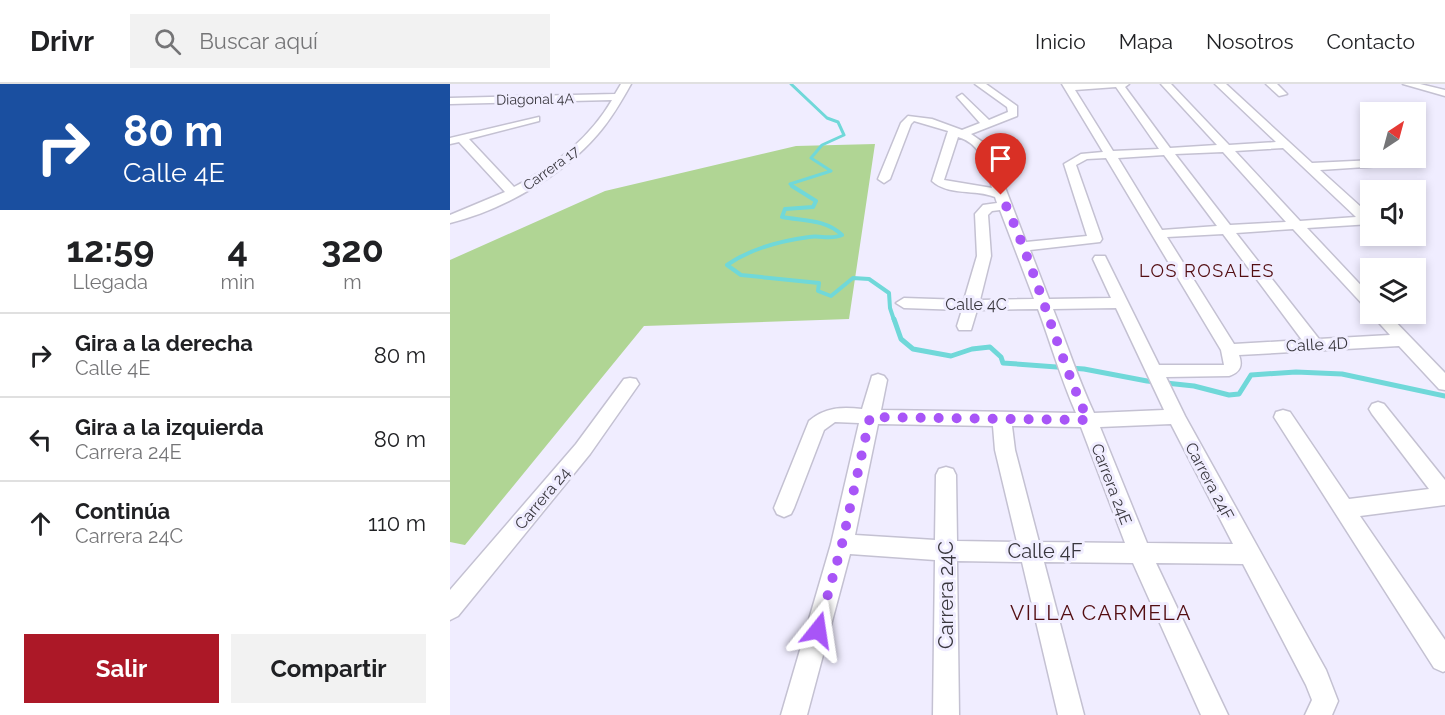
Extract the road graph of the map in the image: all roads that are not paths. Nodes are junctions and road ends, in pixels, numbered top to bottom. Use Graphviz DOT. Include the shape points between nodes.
graph roads {
  1 [pos="626,84"];
  2 [pos="980,84"];
  3 [pos="1119,84"];
  4 [pos="1124,84"];
  5 [pos="1166,84"];
  6 [pos="1220,84"];
  7 [pos="1271,84"];
  8 [pos="1408,84"];
  9 [pos="1068,86"];
  10 [pos="1445,93"];
  11 [pos="1282,94"];
  12 [pos="619,97"];
  13 [pos="962,97"];
  14 [pos="543,99"];
  15 [pos="450,100"];
  16 [pos="535,118"];
  17 [pos="986,123"];
  18 [pos="957,132"];
  19 [pos="522,138"];
  20 [pos="456,139"];
  21 [pos="1285,145"];
  22 [pos="1223,147"];
  23 [pos="1166,150"];
  24 [pos="1109,154"];
  25 [pos="1360,164"];
  26 [pos="1308,167"];
  27 [pos="884,178"];
  28 [pos="515,194"];
  29 [pos="1003,200"];
  30 [pos="1360,212"];
  31 [pos="450,219"];
  32 [pos="1360,221"];
  33 [pos="1295,226"];
  34 [pos="1227,229"];
  35 [pos="1158,234"];
  36 [pos="1023,247"];
  37 [pos="1100,259"];
  38 [pos="1360,294"];
  39 [pos="904,303"];
  40 [pos="1121,303"];
  41 [pos="1044,304"];
  42 [pos="969,305"];
  43 [pos="1390,324"];
  44 [pos="965,326"];
  45 [pos="1405,340"];
  46 [pos="1314,344"];
  47 [pos="1229,350"];
  48 [pos="1157,378"];
  49 [pos="878,380"];
  50 [pos="630,384"];
  51 [pos="1445,384"];
  52 [pos="1378,409"];
  53 [pos="870,417"];
  54 [pos="1176,417"];
  55 [pos="1283,417"];
  56 [pos="1002,420"];
  57 [pos="1088,420"];
  58 [pos="946,475"];
  59 [pos="1445,495"];
  60 [pos="784,508"];
  61 [pos="1344,509"];
  62 [pos="842,544"];
  63 [pos="947,551"];
  64 [pos="1139,551"];
  65 [pos="1031,552"];
  66 [pos="1248,554"];
  67 [pos="450,608"];
  68 [pos="1443,659"];
  69 [pos="1322,708"];
  70 [pos="794,715"];
  71 [pos="946,715"];
  72 [pos="1071,715"];
  73 [pos="1215,715"];
  1 -- 12 [label="street, Carrera 17"];
  2 -- 17 [label="street" via="1013,111 1010,117"];
  3 -- 4 [label="street"];
  3 -- 9 [label="street"];
  3 -- 23 [label="street"];
  5 -- 22 [label="street"];
  6 -- 21 [label="street"];
  7 -- 11 [label="street"];
  8 -- 10 [label="street"];
  9 -- 24 [label="street"];
  12 -- 14 [label="street, Diagonal 4A"];
  12 -- 28 [label="street, Carrera 17" via="580,147"];
  13 -- 17 [label="street"];
  14 -- 15 [label="street, Diagonal 4A"];
  14 -- 16 [label="street"];
  16 -- 19 [label="street"];
  16 -- 20 [label="street"];
  17 -- 18 [label="street"];
  18 -- 27 [label="street" via="912,118 906,123"];
  18 -- 29 [label="street" via="979,144 989,158"];
  18 -- 29 [label="street" via="938,182 986,188"];
  20 -- 28 [label="street"];
  21 -- 22 [label="street"];
  21 -- 26 [label="street"];
  22 -- 23 [label="street"];
  22 -- 33 [label="street"];
  23 -- 24 [label="street"];
  23 -- 34 [label="street"];
  24 -- 35 [label="street"];
  24 -- 36 [label="street" via="1084,156 1070,164 1095,239"];
  25 -- 26 [label="street"];
  26 -- 30 [label="street"];
  28 -- 31 [label="street, Carrera 17"];
  29 -- 36 [label="street"];
  29 -- 42 [label="street" via="981,214 984,256"];
  32 -- 33 [label="street"];
  33 -- 34 [label="street"];
  33 -- 38 [label="street"];
  34 -- 35 [label="street"];
  34 -- 46 [label="street"];
  35 -- 47 [label="street"];
  36 -- 41 [label="street, Carrera 24E"];
  37 -- 40 [label="street, Carrera 24F"];
  39 -- 42 [label="street, Calle 4C"];
  40 -- 41 [label="street, Calle 4C"];
  40 -- 48 [label="street, Carrera 24F"];
  41 -- 42 [label="street, Calle 4C"];
  41 -- 57 [label="street, Carrera 24E"];
  42 -- 44 [label="street"];
  43 -- 45 [label="street"];
  45 -- 46 [label="street, Calle 4D"];
  45 -- 51 [label="street"];
  46 -- 47 [label="street, Calle 4D"];
  47 -- 48 [label="street" via="1231,369"];
  48 -- 54 [label="street, Carrera 24F"];
  49 -- 53 [label="street"];
  50 -- 67 [label="street, Carrera 24" via="583,449"];
  52 -- 59 [label="street"];
  53 -- 56 [label="street"];
  53 -- 60 [label="street" via="837,414 825,417 816,426"];
  53 -- 62 [label="street"];
  54 -- 57 [label="street"];
  54 -- 66 [label="street, Carrera 24F"];
  55 -- 61 [label="street"];
  56 -- 57 [label="street"];
  56 -- 65 [label="street" via="1005,450"];
  57 -- 64 [label="street, Carrera 24E"];
  58 -- 63 [label="street, Carrera 24C"];
  59 -- 61 [label="street"];
  61 -- 68 [label="street"];
  62 -- 63 [label="street, Calle 4F"];
  62 -- 70 [label="street"];
  63 -- 65 [label="street, Calle 4F"];
  63 -- 71 [label="street, Carrera 24C"];
  64 -- 65 [label="street, Calle 4F"];
  64 -- 66 [label="street, Calle 4F"];
  64 -- 73 [label="street, Carrera 24E"];
  65 -- 72 [label="street"];
  66 -- 69 [label="street, Carrera 24F" via="1317,679"];
}
